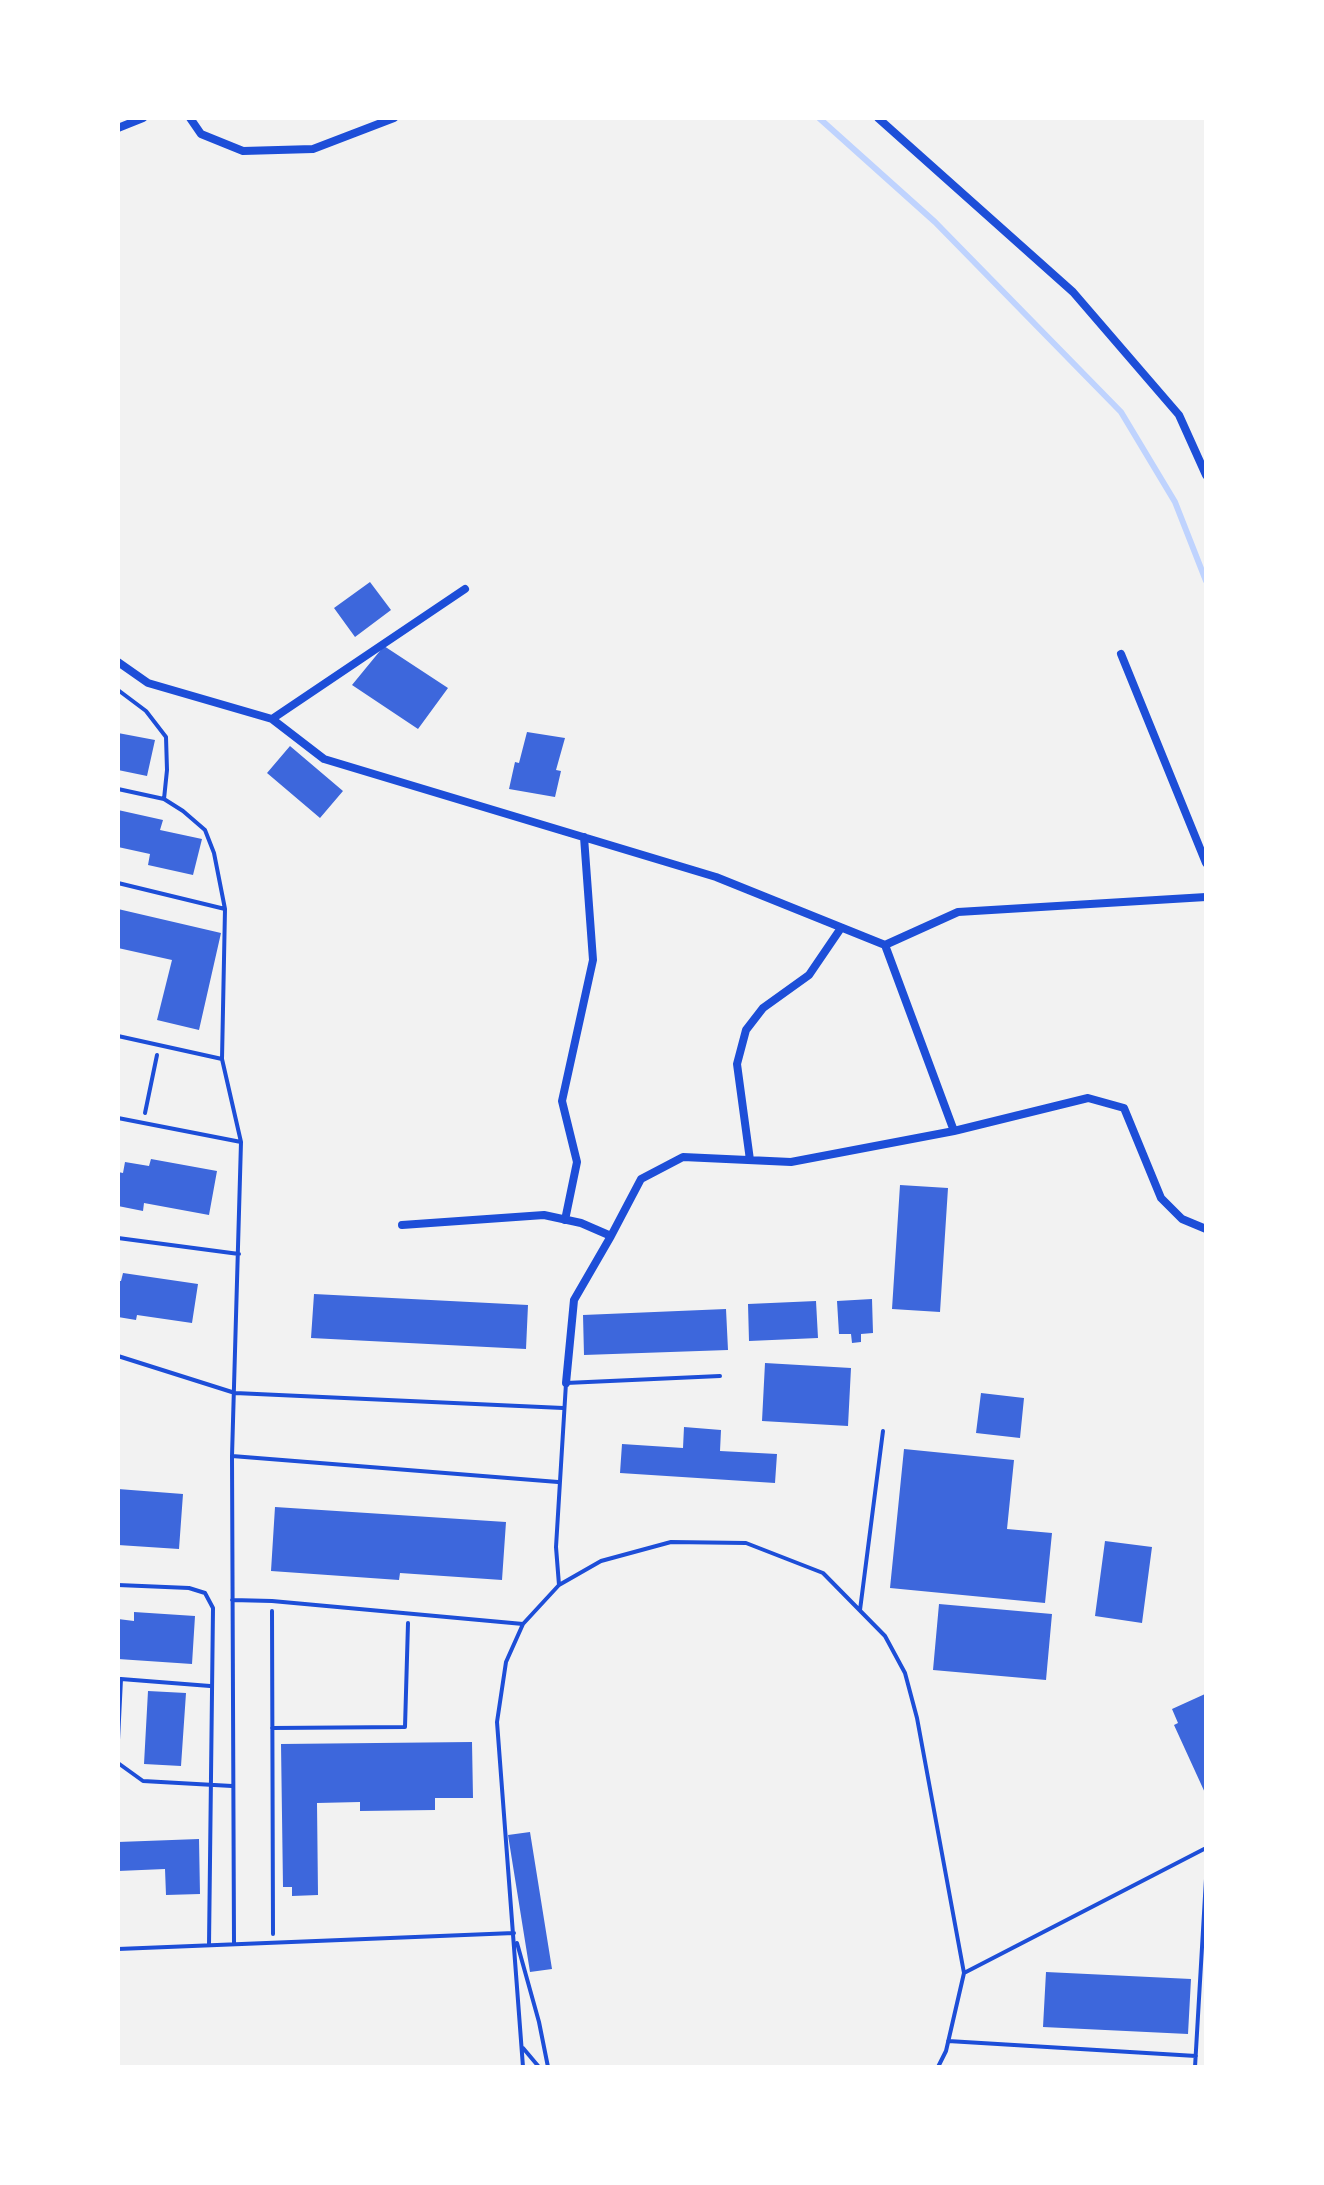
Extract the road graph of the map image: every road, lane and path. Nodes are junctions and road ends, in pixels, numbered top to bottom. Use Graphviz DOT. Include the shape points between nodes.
graph roads {
  1 [pos="143,118"];
  2 [pos="190,118"];
  3 [pos="394,118"];
  4 [pos="878,118"];
  5 [pos="118,128"];
  6 [pos="1206,475"];
  7 [pos="465,589"];
  8 [pos="1121,654"];
  9 [pos="118,662"];
  10 [pos="118,690"];
  11 [pos="272,719"];
  12 [pos="118,789"];
  13 [pos="164,799"];
  14 [pos="584,837"];
  15 [pos="1206,863"];
  16 [pos="118,883"];
  17 [pos="1206,897"];
  18 [pos="225,909"];
  19 [pos="841,928"];
  20 [pos="885,945"];
  21 [pos="118,1036"];
  22 [pos="159,1045"];
  23 [pos="222,1059"];
  24 [pos="118,1118"];
  25 [pos="143,1123"];
  26 [pos="954,1131"];
  27 [pos="241,1142"];
  28 [pos="750,1160"];
  29 [pos="565,1220"];
  30 [pos="402,1225"];
  31 [pos="1206,1229"];
  32 [pos="611,1236"];
  33 [pos="118,1238"];
  34 [pos="239,1254"];
  35 [pos="118,1356"];
  36 [pos="720,1376"];
  37 [pos="566,1383"];
  38 [pos="235,1393"];
  39 [pos="563,1408"];
  40 [pos="883,1431"];
  41 [pos="232,1456"];
  42 [pos="558,1482"];
  43 [pos="118,1585"];
  44 [pos="559,1585"];
  45 [pos="232,1600"];
  46 [pos="272,1601"];
  47 [pos="860,1610"];
  48 [pos="409,1613"];
  49 [pos="523,1624"];
  50 [pos="120,1679"];
  51 [pos="210,1686"];
  52 [pos="272,1728"];
  53 [pos="118,1740"];
  54 [pos="118,1763"];
  55 [pos="209,1785"];
  56 [pos="232,1786"];
  57 [pos="1206,1848"];
  58 [pos="1206,1879"];
  59 [pos="514,1933"];
  60 [pos="273,1942"];
  61 [pos="234,1944"];
  62 [pos="209,1945"];
  63 [pos="118,1949"];
  64 [pos="964,1973"];
  65 [pos="948,2041"];
  66 [pos="522,2046"];
  67 [pos="1196,2056"];
  68 [pos="523,2067"];
  69 [pos="539,2067"];
  70 [pos="548,2067"];
  71 [pos="938,2067"];
  72 [pos="1195,2067"];
  1 -- 5 [label="street"];
  2 -- 3 [label="street" via="201,134 243,151 313,149"];
  4 -- 6 [label="street" via="1073,292 1179,415"];
  7 -- 11 [label="street"];
  8 -- 15 [label="street"];
  9 -- 11 [label="street" via="148,683"];
  10 -- 13 [label="lane" via="146,711 166,737"];
  11 -- 14 [label="street" via="324,759"];
  12 -- 13 [label="lane"];
  13 -- 18 [label="lane" via="205,830"];
  14 -- 19 [label="street" via="716,877"];
  14 -- 29 [label="street" via="593,960 562,1101 577,1162"];
  16 -- 18 [label="lane"];
  17 -- 20 [label="street" via="958,912"];
  18 -- 23 [label="lane"];
  19 -- 20 [label="street"];
  19 -- 28 [label="street" via="809,975 763,1008 746,1030 737,1064"];
  20 -- 26 [label="street"];
  21 -- 22 [label="lane"];
  22 -- 23 [label="lane"];
  22 -- 25 [label="path"];
  23 -- 27 [label="lane"];
  24 -- 25 [label="lane"];
  25 -- 27 [label="lane"];
  26 -- 28 [label="street" via="791,1162"];
  26 -- 31 [label="street" via="1088,1098 1124,1108 1161,1198 1182,1219"];
  27 -- 34 [label="lane"];
  28 -- 32 [label="street" via="683,1157 641,1179"];
  29 -- 30 [label="street" via="544,1215"];
  29 -- 32 [label="street"];
  32 -- 37 [label="street" via="574,1300"];
  33 -- 34 [label="lane"];
  34 -- 38 [label="lane"];
  35 -- 38 [label="lane"];
  36 -- 37 [label="lane"];
  37 -- 39 [label="lane"];
  38 -- 39 [label="lane"];
  38 -- 41 [label="lane"];
  39 -- 42 [label="lane"];
  40 -- 47 [label="lane"];
  41 -- 42 [label="lane"];
  41 -- 45 [label="lane"];
  42 -- 44 [label="lane"];
  43 -- 51 [label="lane" via="205,1593 213,1608"];
  44 -- 47 [label="lane" via="601,1561 671,1542 746,1543 823,1573"];
  44 -- 49 [label="lane"];
  45 -- 46 [label="lane"];
  45 -- 56 [label="lane"];
  46 -- 48 [label="lane"];
  46 -- 52 [label="path"];
  47 -- 64 [label="lane" via="885,1636 905,1673"];
  48 -- 49 [label="lane"];
  48 -- 52 [label="path" via="405,1727"];
  49 -- 59 [label="lane" via="506,1662 497,1722"];
  50 -- 51 [label="lane"];
  50 -- 53 [label="lane"];
  51 -- 55 [label="lane"];
  52 -- 60 [label="path"];
  54 -- 55 [label="lane" via="143,1781"];
  55 -- 56 [label="lane"];
  55 -- 62 [label="lane"];
  56 -- 61 [label="lane"];
  57 -- 64 [label="lane"];
  58 -- 67 [label="lane"];
  59 -- 60 [label="lane"];
  59 -- 66 [label="lane"];
  59 -- 70 [label="lane"];
  60 -- 61 [label="lane"];
  61 -- 62 [label="lane"];
  62 -- 63 [label="lane"];
  64 -- 65 [label="lane"];
  65 -- 67 [label="lane"];
  65 -- 71 [label="lane"];
  66 -- 68 [label="lane"];
  66 -- 69 [label="lane"];
  67 -- 72 [label="lane"];
}
